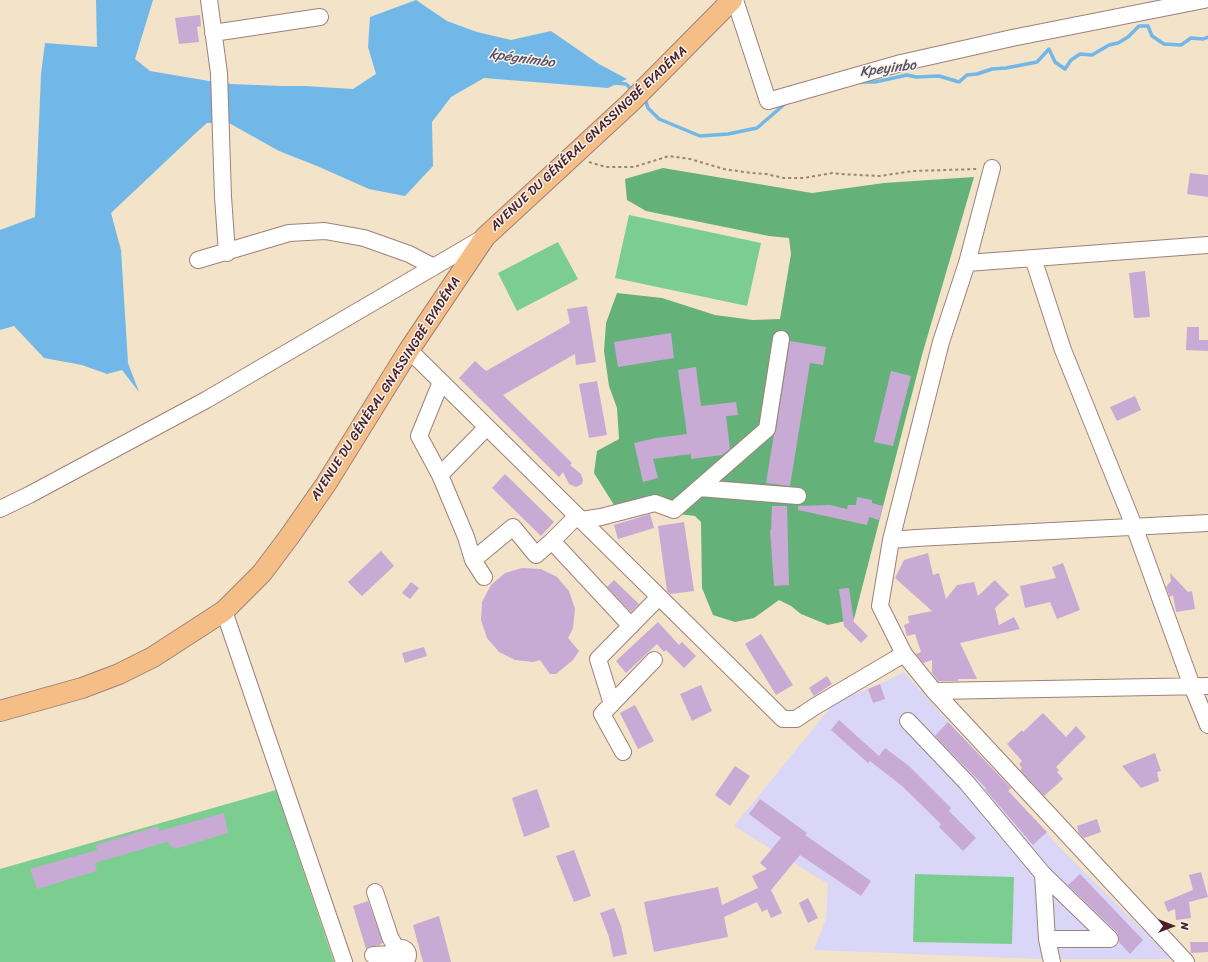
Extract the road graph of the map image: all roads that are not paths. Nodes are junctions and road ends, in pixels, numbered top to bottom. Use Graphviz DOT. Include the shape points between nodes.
graph roads {
  1 [pos="209,0"];
  2 [pos="732,0"];
  3 [pos="735,0"];
  4 [pos="1204,0"];
  5 [pos="320,17"];
  6 [pos="213,33"];
  7 [pos="992,168"];
  8 [pos="485,237"];
  9 [pos="1208,245"];
  10 [pos="227,252"];
  11 [pos="1033,258"];
  12 [pos="198,260"];
  13 [pos="967,263"];
  14 [pos="434,267"];
  15 [pos="781,339"];
  16 [pos="409,350"];
  17 [pos="441,382"];
  18 [pos="487,427"];
  19 [pos="440,475"];
  20 [pos="699,488"];
  21 [pos="798,496"];
  22 [pos="0,509"];
  23 [pos="579,518"];
  24 [pos="1208,523"];
  25 [pos="1134,526"];
  26 [pos="891,540"];
  27 [pos="552,541"];
  28 [pos="473,560"];
  29 [pos="484,577"];
  30 [pos="659,597"];
  31 [pos="224,611"];
  32 [pos="631,626"];
  33 [pos="904,654"];
  34 [pos="654,660"];
  35 [pos="1200,686"];
  36 [pos="934,692"];
  37 [pos="612,704"];
  38 [pos="0,711"];
  39 [pos="908,721"];
  40 [pos="1208,725"];
  41 [pos="623,752"];
  42 [pos="1043,874"];
  43 [pos="375,892"];
  44 [pos="1047,939"];
  45 [pos="373,955"];
  46 [pos="399,957"];
  47 [pos="344,962"];
  48 [pos="1052,962"];
  49 [pos="1186,962"];
  1 -- 6 [label="street"];
  2 -- 8 [label="main road, AVENUE DU GÉNÉRAL GNASSINGBÉ EYADÉMA" via="648,86"];
  3 -- 4 [label="street" via="768,101 909,61"];
  5 -- 6 [label="street"];
  6 -- 10 [label="street" via="219,73"];
  7 -- 13 [label="street"];
  8 -- 14 [label="street"];
  8 -- 16 [label="main road, AVENUE DU GÉNÉRAL GNASSINGBÉ EYADÉMA"];
  9 -- 11 [label="street"];
  10 -- 12 [label="street"];
  10 -- 14 [label="street" via="289,233 325,231 364,238 409,254"];
  11 -- 13 [label="street"];
  11 -- 25 [label="street" via="1063,350"];
  13 -- 26 [label="street" via="941,342"];
  14 -- 22 [label="street" via="206,400"];
  15 -- 20 [label="street" via="767,429"];
  16 -- 17 [label="street"];
  16 -- 31 [label="main road, AVENUE DU GÉNÉRAL GNASSINGBÉ EYADÉMA" via="326,484 289,537 262,573"];
  17 -- 18 [label="street"];
  17 -- 19 [label="street" via="419,436"];
  18 -- 19 [label="street"];
  18 -- 23 [label="street"];
  19 -- 28 [label="street"];
  20 -- 21 [label="street"];
  20 -- 23 [label="street" via="674,510 655,503 601,517"];
  23 -- 27 [label="street"];
  23 -- 30 [label="street"];
  24 -- 25 [label="street"];
  25 -- 26 [label="street"];
  25 -- 35 [label="street"];
  26 -- 33 [label="street" via="880,606"];
  27 -- 28 [label="street" via="536,556 513,527"];
  27 -- 32 [label="street"];
  28 -- 29 [label="street"];
  30 -- 32 [label="street"];
  30 -- 33 [label="street" via="782,719 796,719"];
  31 -- 38 [label="main road, AVENUE DU GÉNÉRAL GNASSINGBÉ EYADÉMA" via="153,657 119,674 82,688"];
  31 -- 47 [label="street"];
  32 -- 37 [label="street" via="598,659"];
  33 -- 36 [label="street"];
  34 -- 37 [label="street"];
  35 -- 36 [label="street"];
  35 -- 40 [label="street"];
  36 -- 49 [label="street"];
  37 -- 41 [label="street" via="602,714"];
  39 -- 42 [label="street" via="967,783"];
  42 -- 44 [label="street"];
  42 -- 44 [label="street" via="1110,939"];
  43 -- 46 [label="street"];
  44 -- 48 [label="street"];
  45 -- 46 [label="street"];
}
